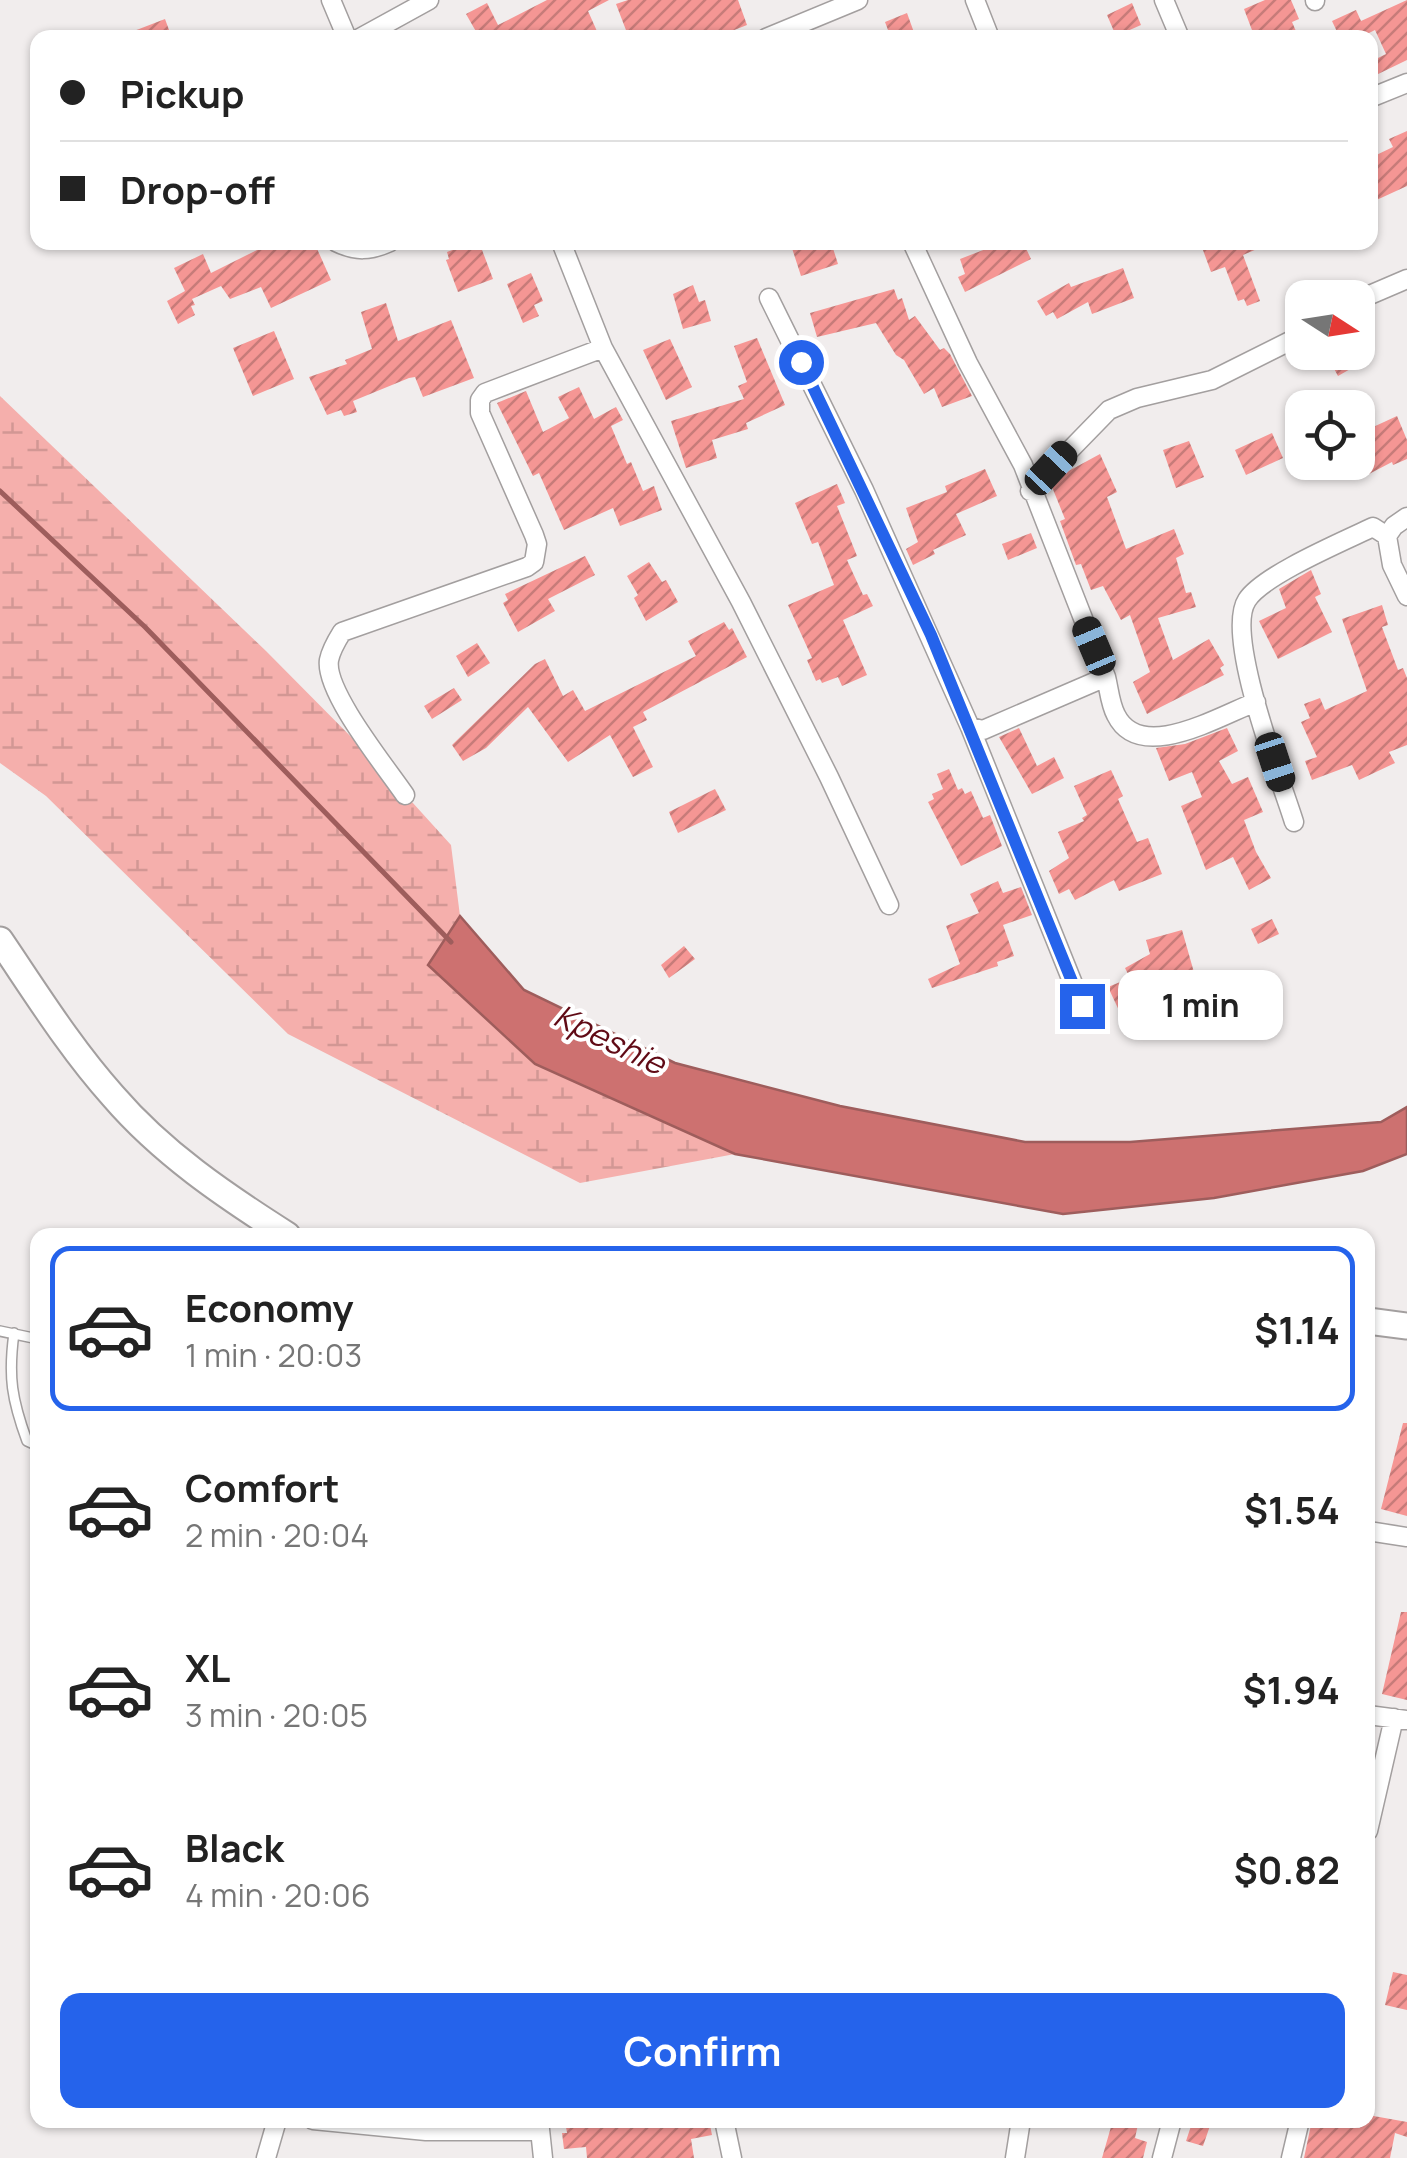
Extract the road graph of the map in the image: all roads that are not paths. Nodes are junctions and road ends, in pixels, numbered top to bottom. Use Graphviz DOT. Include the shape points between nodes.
graph roads {
  1 [pos="331,0"];
  2 [pos="429,0"];
  3 [pos="858,0"];
  4 [pos="975,0"];
  5 [pos="1164,0"];
  6 [pos="812,29"];
  7 [pos="343,30"];
  8 [pos="375,30"];
  9 [pos="987,30"];
  10 [pos="1177,30"];
  11 [pos="1407,83"];
  12 [pos="1378,95"];
  13 [pos="564,250"];
  14 [pos="916,250"];
  15 [pos="1407,279"];
  16 [pos="1375,293"];
  17 [pos="769,298"];
  18 [pos="1285,343"];
  19 [pos="603,348"];
  20 [pos="1030,491"];
  21 [pos="1407,517"];
  22 [pos="1388,536"];
  23 [pos="1407,596"];
  24 [pos="1106,677"];
  25 [pos="1256,702"];
  26 [pos="970,727"];
  27 [pos="405,795"];
  28 [pos="1294,822"];
  29 [pos="888,905"];
  30 [pos="0,940"];
  31 [pos="1082,1006"];
  32 [pos="276,1228"];
  33 [pos="1375,1324"];
  34 [pos="1407,1326"];
  35 [pos="0,1331"];
  36 [pos="14,1333"];
  37 [pos="30,1337"];
  38 [pos="30,1442"];
  39 [pos="1375,1532"];
  40 [pos="1407,1537"];
  41 [pos="1375,1716"];
  42 [pos="1400,1719"];
  43 [pos="1375,1806"];
  44 [pos="275,2128"];
  45 [pos="395,2128"];
  46 [pos="494,2128"];
  47 [pos="540,2128"];
  48 [pos="726,2128"];
  49 [pos="1020,2128"];
  50 [pos="1170,2128"];
  51 [pos="1298,2128"];
  52 [pos="266,2158"];
  53 [pos="543,2158"];
  54 [pos="732,2158"];
  55 [pos="1016,2158"];
  56 [pos="1162,2158"];
  57 [pos="1291,2158"];
  1 -- 7 [label="street"];
  2 -- 8 [label="street"];
  3 -- 6 [label="street"];
  4 -- 9 [label="street"];
  5 -- 10 [label="street"];
  11 -- 12 [label="street"];
  13 -- 19 [label="street"];
  14 -- 20 [label="street"];
  15 -- 16 [label="street"];
  17 -- 26 [label="street"];
  18 -- 20 [label="street" via="1212,380 1109,410"];
  19 -- 27 [label="street" via="480,400 534,535 534,562 342,632 334,645 328,663 334,688"];
  19 -- 29 [label="street" via="750,619"];
  20 -- 24 [label="street"];
  21 -- 22 [label="street"];
  22 -- 23 [label="street"];
  22 -- 25 [label="street" via="1373,527 1263,584 1246,601 1240,626"];
  24 -- 25 [label="street" via="1114,713 1127,731 1142,737 1167,736"];
  24 -- 26 [label="street" via="983,730"];
  25 -- 28 [label="street"];
  26 -- 31 [label="street"];
  30 -- 32 [label="main road" via="115,1099 185,1164"];
  33 -- 34 [label="main road"];
  35 -- 36 [label="lane"];
  36 -- 37 [label="lane"];
  36 -- 38 [label="lane" via="13,1402"];
  39 -- 40 [label="street"];
  41 -- 42 [label="street"];
  42 -- 43 [label="street"];
  44 -- 52 [label="street"];
  45 -- 46 [label="street"];
  47 -- 53 [label="street"];
  48 -- 54 [label="street"];
  49 -- 55 [label="street"];
  50 -- 56 [label="street"];
  51 -- 57 [label="street"];
}
